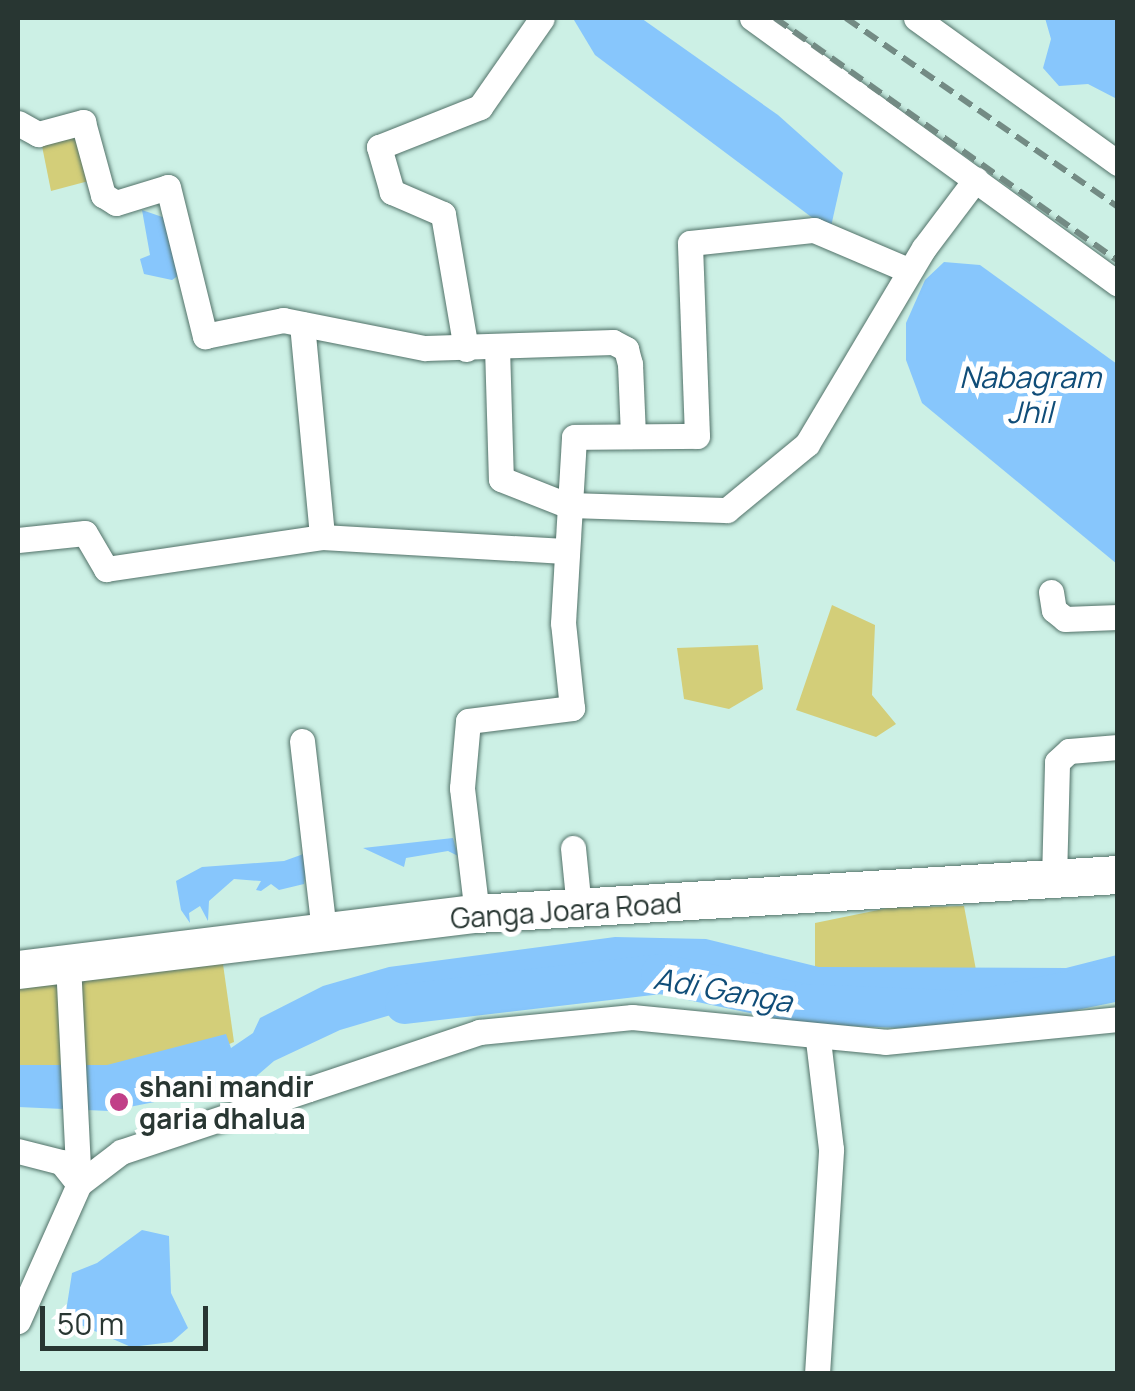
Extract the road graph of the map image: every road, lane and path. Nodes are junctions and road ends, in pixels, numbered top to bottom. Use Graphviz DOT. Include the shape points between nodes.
graph roads {
  1 [pos="542,18"];
  2 [pos="752,18"];
  3 [pos="916,18"];
  4 [pos="18,124"];
  5 [pos="1118,163"];
  6 [pos="976,179"];
  7 [pos="910,271"];
  8 [pos="1118,284"];
  9 [pos="302,324"];
  10 [pos="497,347"];
  11 [pos="466,350"];
  12 [pos="633,436"];
  13 [pos="566,505"];
  14 [pos="322,537"];
  15 [pos="18,540"];
  16 [pos="565,551"];
  17 [pos="1051,592"];
  18 [pos="1118,617"];
  19 [pos="302,741"];
  20 [pos="1118,748"];
  21 [pos="573,848"];
  22 [pos="1118,876"];
  23 [pos="1054,879"];
  24 [pos="579,908"];
  25 [pos="477,914"];
  26 [pos="324,932"];
  27 [pos="68,963"];
  28 [pos="18,970"];
  29 [pos="1118,1019"];
  30 [pos="818,1040"];
  31 [pos="18,1151"];
  32 [pos="80,1184"];
  33 [pos="18,1322"];
  34 [pos="817,1374"];
  1 -- 11 [label="street" via="480,107 378,147 392,192 443,214"];
  2 -- 6 [label="street"];
  3 -- 5 [label="street"];
  4 -- 9 [label="street" via="38,134 83,122 103,195 116,202 168,188 205,336 256,322"];
  6 -- 7 [label="street"];
  6 -- 8 [label="street"];
  7 -- 12 [label="street" via="814,230 690,244 698,436"];
  7 -- 13 [label="street" via="806,444 727,510"];
  9 -- 11 [label="street"];
  9 -- 14 [label="street"];
  10 -- 11 [label="street"];
  10 -- 12 [label="street" via="590,341 626,350"];
  10 -- 13 [label="street" via="501,479"];
  12 -- 13 [label="street" via="574,437"];
  13 -- 16 [label="street"];
  14 -- 15 [label="street" via="121,569 97,561 85,534"];
  14 -- 16 [label="street"];
  16 -- 25 [label="street" via="563,623 572,708 468,721 462,788"];
  17 -- 18 [label="street" via="1054,610 1065,618"];
  19 -- 26 [label="street"];
  20 -- 23 [label="street" via="1069,751 1057,762"];
  21 -- 24 [label="street"];
  22 -- 23 [label="main road, Ganga Joara Road"];
  23 -- 24 [label="main road, Ganga Joara Road"];
  24 -- 25 [label="main road, Ganga Joara Road"];
  25 -- 26 [label="main road, Ganga Joara Road"];
  26 -- 27 [label="main road, Ganga Joara Road"];
  27 -- 28 [label="main road, Ganga Joara Road"];
  27 -- 32 [label="street"];
  29 -- 30 [label="street" via="885,1042"];
  30 -- 32 [label="street" via="632,1016 480,1032 165,1135 121,1152"];
  30 -- 34 [label="street" via="831,1149"];
  31 -- 32 [label="street" via="61,1162"];
  32 -- 33 [label="street"];
}
